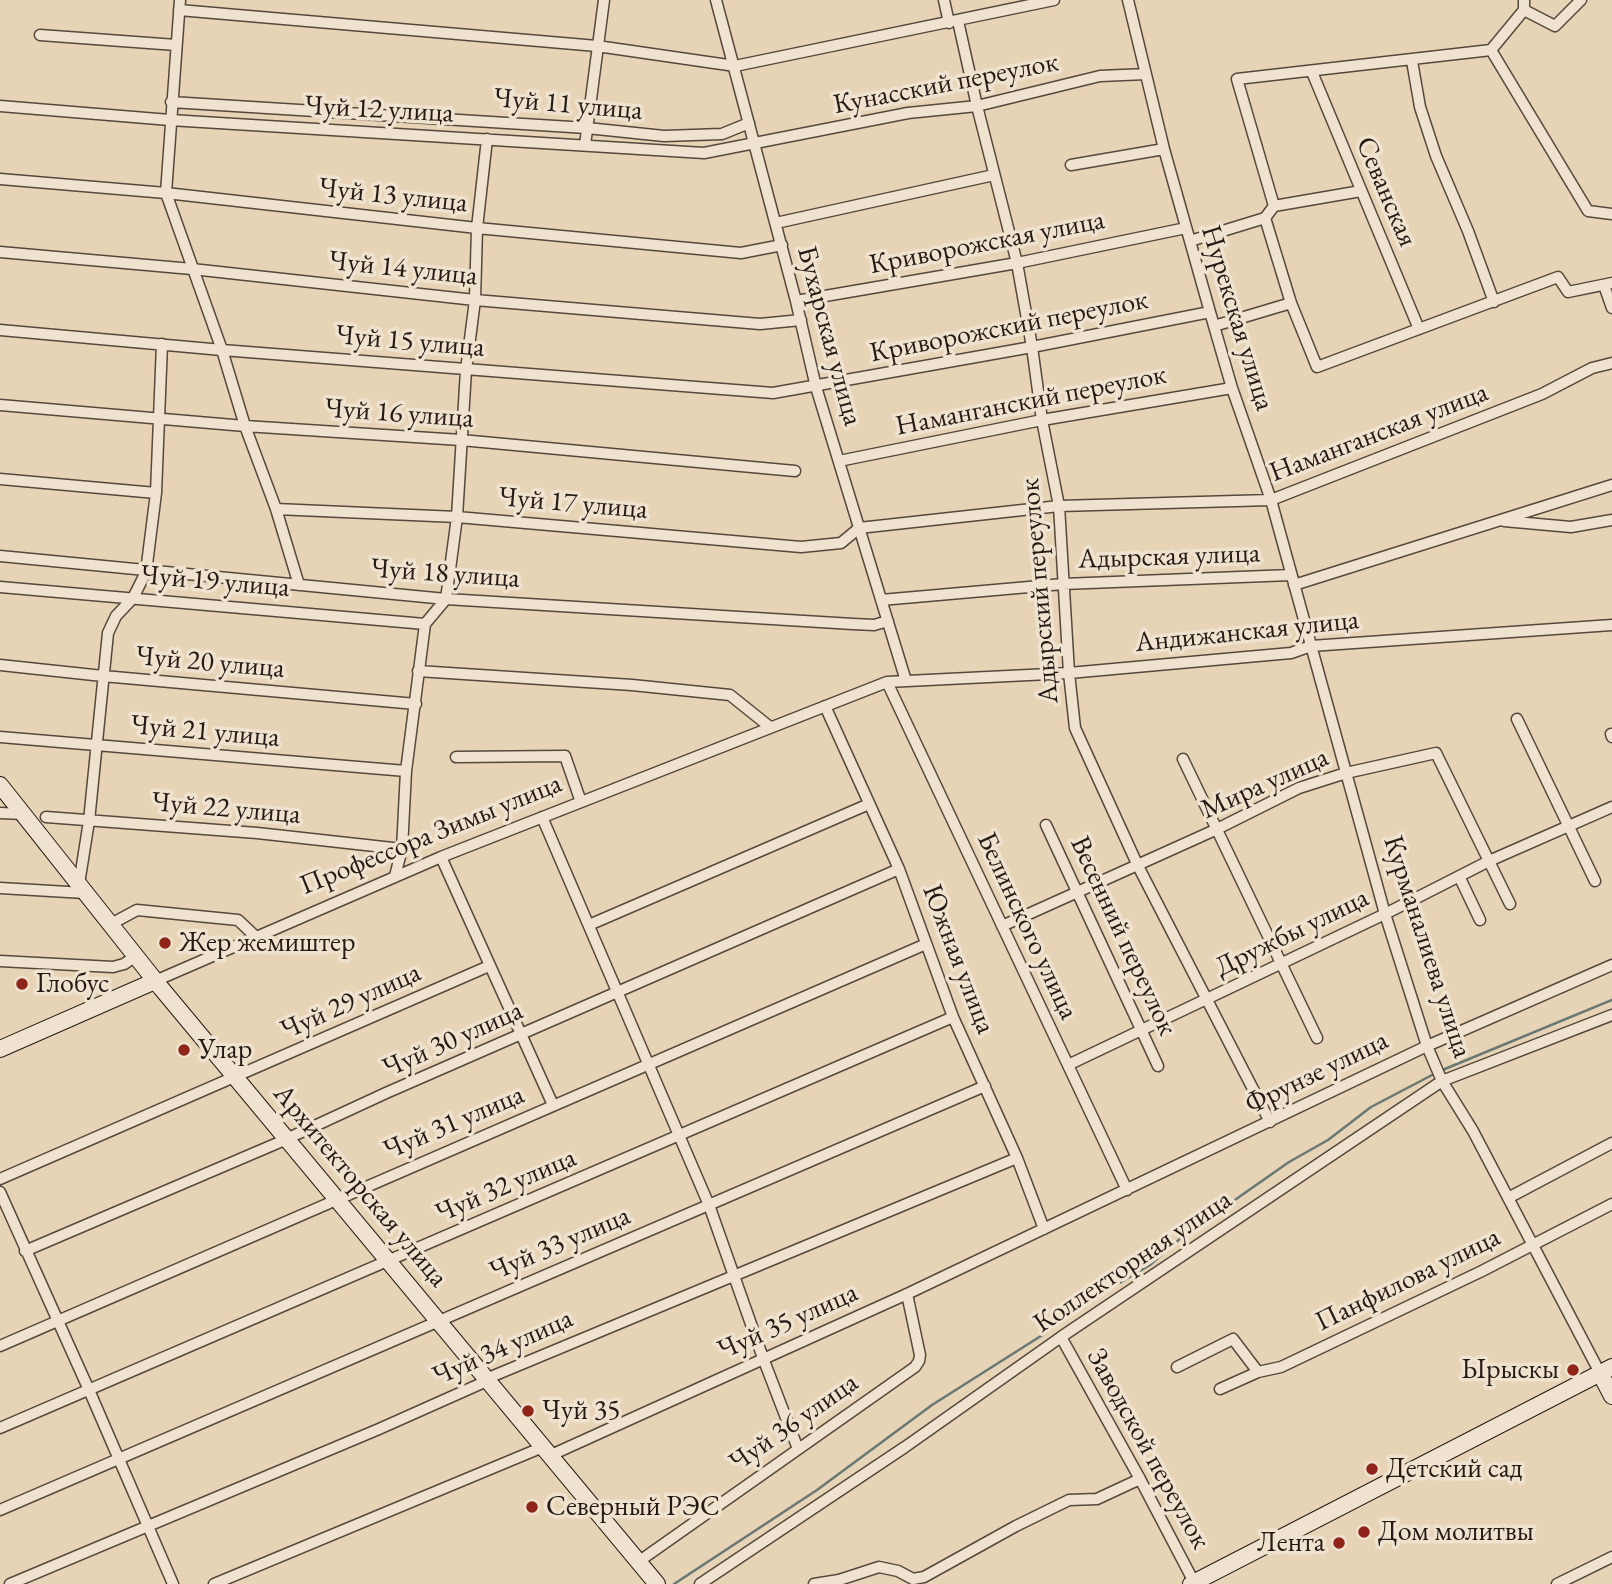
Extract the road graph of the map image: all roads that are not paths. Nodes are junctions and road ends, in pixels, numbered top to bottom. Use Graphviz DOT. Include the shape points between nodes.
graph roads {
  1 [pos="604,0"];
  2 [pos="716,0"];
  3 [pos="944,0"];
  4 [pos="1054,0"];
  5 [pos="1128,0"];
  6 [pos="1581,0"];
  7 [pos="180,5"];
  8 [pos="1524,5"];
  9 [pos="954,22"];
  10 [pos="40,35"];
  11 [pos="176,44"];
  12 [pos="597,46"];
  13 [pos="1491,50"];
  14 [pos="1412,61"];
  15 [pos="735,66"];
  16 [pos="1312,72"];
  17 [pos="1146,74"];
  18 [pos="172,102"];
  19 [pos="0,106"];
  20 [pos="977,106"];
  21 [pos="170,120"];
  22 [pos="749,123"];
  23 [pos="587,128"];
  24 [pos="487,139"];
  25 [pos="585,145"];
  26 [pos="755,145"];
  27 [pos="1164,149"];
  28 [pos="1071,165"];
  29 [pos="995,175"];
  30 [pos="0,178"];
  31 [pos="1360,191"];
  32 [pos="166,193"];
  33 [pos="1274,206"];
  34 [pos="1612,214"];
  35 [pos="1265,218"];
  36 [pos="776,223"];
  37 [pos="477,228"];
  38 [pos="1186,228"];
  39 [pos="1190,241"];
  40 [pos="782,245"];
  41 [pos="0,252"];
  42 [pos="1017,263"];
  43 [pos="192,269"];
  44 [pos="1608,284"];
  45 [pos="475,300"];
  46 [pos="796,301"];
  47 [pos="1291,303"];
  48 [pos="1494,303"];
  49 [pos="1612,308"];
  50 [pos="1209,312"];
  51 [pos="801,320"];
  52 [pos="1214,326"];
  53 [pos="1419,329"];
  54 [pos="0,330"];
  55 [pos="162,344"];
  56 [pos="1032,347"];
  57 [pos="222,350"];
  58 [pos="1612,363"];
  59 [pos="466,370"];
  60 [pos="817,387"];
  61 [pos="1232,388"];
  62 [pos="0,405"];
  63 [pos="157,418"];
  64 [pos="1042,419"];
  65 [pos="245,426"];
  66 [pos="461,440"];
  67 [pos="839,461"];
  68 [pos="795,471"];
  69 [pos="0,479"];
  70 [pos="1612,485"];
  71 [pos="156,493"];
  72 [pos="1271,500"];
  73 [pos="1059,506"];
  74 [pos="276,509"];
  75 [pos="457,517"];
  76 [pos="1612,520"];
  77 [pos="1499,521"];
  78 [pos="859,528"];
  79 [pos="0,556"];
  80 [pos="146,572"];
  81 [pos="1293,580"];
  82 [pos="1063,584"];
  83 [pos="299,585"];
  84 [pos="0,587"];
  85 [pos="133,598"];
  86 [pos="446,598"];
  87 [pos="881,600"];
  88 [pos="888,621"];
  89 [pos="425,624"];
  90 [pos="1611,628"];
  91 [pos="1311,646"];
  92 [pos="0,665"];
  93 [pos="418,671"];
  94 [pos="1069,673"];
  95 [pos="103,676"];
  96 [pos="906,681"];
  97 [pos="887,682"];
  98 [pos="416,704"];
  99 [pos="825,706"];
  100 [pos="1517,719"];
  101 [pos="770,727"];
  102 [pos="0,737"];
  103 [pos="96,746"];
  104 [pos="456,757"];
  105 [pos="1183,759"];
  106 [pos="406,771"];
  107 [pos="1346,773"];
  108 [pos="0,785"];
  109 [pos="581,802"];
  110 [pos="869,804"];
  111 [pos="1612,807"];
  112 [pos="0,813"];
  113 [pos="24,814"];
  114 [pos="46,817"];
  115 [pos="542,817"];
  116 [pos="89,821"];
  117 [pos="1046,825"];
  118 [pos="1570,826"];
  119 [pos="1215,830"];
  120 [pos="402,849"];
  121 [pos="441,857"];
  122 [pos="1489,861"];
  123 [pos="1138,866"];
  124 [pos="899,869"];
  125 [pos="395,876"];
  126 [pos="1459,876"];
  127 [pos="1595,881"];
  128 [pos="0,888"];
  129 [pos="82,889"];
  130 [pos="1077,892"];
  131 [pos="1510,904"];
  132 [pos="1385,914"];
  133 [pos="1480,920"];
  134 [pos="111,924"];
  135 [pos="589,925"];
  136 [pos="1002,926"];
  137 [pos="256,937"];
  138 [pos="926,944"];
  139 [pos="136,956"];
  140 [pos="0,961"];
  141 [pos="1282,963"];
  142 [pos="1612,965"];
  143 [pos="489,966"];
  144 [pos="155,981"];
  145 [pos="618,993"];
  146 [pos="1206,999"];
  147 [pos="1612,1015"];
  148 [pos="953,1017"];
  149 [pos="1142,1030"];
  150 [pos="522,1035"];
  151 [pos="1317,1038"];
  152 [pos="1427,1046"];
  153 [pos="0,1049"];
  154 [pos="648,1064"];
  155 [pos="1068,1065"];
  156 [pos="1158,1066"];
  157 [pos="234,1077"];
  158 [pos="1442,1081"];
  159 [pos="985,1086"];
  160 [pos="552,1105"];
  161 [pos="1269,1122"];
  162 [pos="679,1136"];
  163 [pos="287,1140"];
  164 [pos="1612,1143"];
  165 [pos="1017,1158"];
  166 [pos="0,1179"];
  167 [pos="1127,1190"];
  168 [pos="0,1192"];
  169 [pos="337,1198"];
  170 [pos="1508,1198"];
  171 [pos="1612,1204"];
  172 [pos="709,1205"];
  173 [pos="1044,1229"];
  174 [pos="1532,1244"];
  175 [pos="25,1251"];
  176 [pos="388,1261"];
  177 [pos="733,1275"];
  178 [pos="907,1294"];
  179 [pos="439,1321"];
  180 [pos="57,1322"];
  181 [pos="1061,1337"];
  182 [pos="0,1346"];
  183 [pos="762,1358"];
  184 [pos="1177,1367"];
  185 [pos="1606,1370"];
  186 [pos="1258,1372"];
  187 [pos="487,1379"];
  188 [pos="1220,1389"];
  189 [pos="89,1390"];
  190 [pos="1612,1396"];
  191 [pos="0,1428"];
  192 [pos="798,1449"];
  193 [pos="546,1451"];
  194 [pos="119,1458"];
  195 [pos="1140,1479"];
  196 [pos="0,1510"];
  197 [pos="148,1528"];
  198 [pos="1612,1557"];
  199 [pos="638,1562"];
  200 [pos="1193,1583"];
  201 [pos="10,1584"];
  202 [pos="173,1584"];
  203 [pos="214,1584"];
  204 [pos="657,1584"];
  205 [pos="700,1584"];
  206 [pos="814,1584"];
  207 [pos="1557,1584"];
  1 -- 12 [label="street"];
  2 -- 15 [label="street, Бухарская улица"];
  3 -- 9 [label="street, Адырский переулок"];
  4 -- 9 [label="street"];
  5 -- 17 [label="street, Нурекская улица"];
  6 -- 8 [label="street" via="1555,26"];
  7 -- 11 [label="street"];
  7 -- 12 [label="street"];
  8 -- 13 [label="street"];
  9 -- 15 [label="street"];
  9 -- 20 [label="street, Адырский переулок"];
  10 -- 11 [label="street"];
  11 -- 18 [label="street"];
  12 -- 15 [label="street"];
  12 -- 23 [label="street"];
  13 -- 14 [label="street"];
  13 -- 34 [label="street" via="1588,211"];
  14 -- 16 [label="street"];
  14 -- 48 [label="street" via="1420,107 1436,156"];
  15 -- 22 [label="street, Бухарская улица"];
  16 -- 31 [label="street, Севанская"];
  16 -- 33 [label="street" via="1237,79"];
  17 -- 20 [label="street, Кунасский переулок" via="1100,76"];
  17 -- 27 [label="street, Нурекская улица"];
  18 -- 21 [label="street"];
  18 -- 23 [label="street, Чуй 11 улица"];
  19 -- 21 [label="street, Чуй 12 улица"];
  20 -- 26 [label="street, Кунасский переулок" via="908,113"];
  20 -- 29 [label="street, Адырский переулок"];
  21 -- 24 [label="street, Чуй 12 улица"];
  21 -- 32 [label="street"];
  22 -- 23 [label="street, Чуй 11 улица" via="722,134 664,136"];
  22 -- 26 [label="street, Бухарская улица"];
  23 -- 25 [label="street"];
  24 -- 25 [label="street, Чуй 12 улица"];
  24 -- 37 [label="street"];
  25 -- 26 [label="street, Чуй 12 улица" via="704,153"];
  26 -- 36 [label="street, Бухарская улица"];
  27 -- 28 [label="street"];
  27 -- 38 [label="street, Нурекская улица"];
  29 -- 36 [label="street"];
  29 -- 42 [label="street, Адырский переулок"];
  30 -- 32 [label="street, Чуй 13 улица"];
  31 -- 33 [label="street"];
  31 -- 53 [label="street, Севанская"];
  32 -- 37 [label="street, Чуй 13 улица"];
  32 -- 43 [label="street"];
  33 -- 35 [label="street"];
  35 -- 39 [label="street"];
  35 -- 47 [label="street"];
  36 -- 40 [label="street, Бухарская улица"];
  37 -- 40 [label="street, Чуй 13 улица" via="741,253"];
  37 -- 45 [label="street"];
  38 -- 39 [label="street, Нурекская улица"];
  38 -- 42 [label="street, Криворожская улица"];
  39 -- 50 [label="street, Нурекская улица"];
  40 -- 46 [label="street, Бухарская улица"];
  41 -- 43 [label="street, Чуй 14 улица"];
  42 -- 46 [label="street, Криворожская улица"];
  42 -- 56 [label="street, Адырский переулок"];
  43 -- 45 [label="street, Чуй 14 улица"];
  43 -- 57 [label="street"];
  44 -- 48 [label="street" via="1568,292 1558,277"];
  44 -- 49 [label="street"];
  45 -- 51 [label="street, Чуй 14 улица" via="761,324"];
  45 -- 59 [label="street"];
  46 -- 51 [label="street, Бухарская улица"];
  47 -- 52 [label="street"];
  47 -- 53 [label="street" via="1317,367"];
  48 -- 53 [label="street"];
  50 -- 52 [label="street, Нурекская улица"];
  50 -- 56 [label="street, Криворожский переулок"];
  51 -- 60 [label="street, Бухарская улица"];
  52 -- 61 [label="street, Нурекская улица"];
  54 -- 55 [label="street, Чуй 15 улица"];
  55 -- 57 [label="street, Чуй 15 улица"];
  55 -- 63 [label="street"];
  56 -- 60 [label="street, Криворожский переулок"];
  56 -- 64 [label="street, Адырский переулок"];
  57 -- 59 [label="street, Чуй 15 улица"];
  57 -- 65 [label="street"];
  58 -- 72 [label="street, Наманганская улица"];
  59 -- 60 [label="street, Чуй 15 улица" via="773,393"];
  59 -- 66 [label="street"];
  60 -- 67 [label="street, Бухарская улица"];
  61 -- 64 [label="street, Наманганский переулок"];
  61 -- 72 [label="street, Нурекская улица"];
  62 -- 63 [label="street, Чуй 16 улица"];
  63 -- 65 [label="street, Чуй 16 улица"];
  63 -- 71 [label="street"];
  64 -- 67 [label="street, Наманганский переулок"];
  64 -- 73 [label="street, Адырский переулок"];
  65 -- 66 [label="street, Чуй 16 улица"];
  65 -- 74 [label="street"];
  66 -- 68 [label="street, Чуй 16 улица"];
  66 -- 75 [label="street"];
  67 -- 78 [label="street, Бухарская улица"];
  69 -- 71 [label="street"];
  70 -- 77 [label="street, Адырская улица"];
  71 -- 80 [label="street"];
  72 -- 73 [label="street, Наманганская улица"];
  72 -- 81 [label="street, Нурекская улица"];
  73 -- 78 [label="street, Наманганская улица"];
  73 -- 82 [label="street, Адырский переулок"];
  74 -- 75 [label="street, Чуй 17 улица"];
  74 -- 83 [label="street"];
  75 -- 78 [label="street, Чуй 17 улица" via="801,547 841,543"];
  75 -- 86 [label="street"];
  76 -- 77 [label="street" via="1571,527"];
  77 -- 81 [label="street, Адырская улица"];
  78 -- 87 [label="street, Бухарская улица"];
  79 -- 80 [label="street, Чуй 18 улица"];
  80 -- 83 [label="street, Чуй 18 улица"];
  80 -- 85 [label="street"];
  81 -- 82 [label="street, Адырская улица"];
  81 -- 91 [label="street, Нурекская улица"];
  82 -- 87 [label="street, Адырская улица"];
  82 -- 94 [label="street, Адырский переулок"];
  83 -- 86 [label="street, Чуй 18 улица"];
  84 -- 85 [label="street, Чуй 19 улица"];
  85 -- 89 [label="street, Чуй 19 улица"];
  85 -- 95 [label="street" via="108,633"];
  86 -- 88 [label="street, Чуй 18 улица" via="853,624"];
  86 -- 89 [label="street"];
  87 -- 88 [label="street, Бухарская улица"];
  88 -- 96 [label="street, Бухарская улица"];
  89 -- 93 [label="street"];
  90 -- 91 [label="street, Андижанская улица"];
  91 -- 94 [label="street, Андижанская улица" via="1291,653"];
  91 -- 107 [label="street, Курманалиева улица"];
  92 -- 95 [label="street, Чуй 20 улица"];
  93 -- 98 [label="street"];
  93 -- 101 [label="street" via="730,695"];
  94 -- 96 [label="street, Андижанская улица"];
  94 -- 123 [label="street, Адырский переулок" via="1075,728"];
  95 -- 98 [label="street, Чуй 20 улица"];
  95 -- 103 [label="street"];
  96 -- 97 [label="street, Андижанская улица"];
  97 -- 99 [label="street, Профессора Зимы улица"];
  97 -- 136 [label="street, Белинского улица"];
  98 -- 106 [label="street"];
  99 -- 101 [label="street, Профессора Зимы улица"];
  99 -- 110 [label="street, Южная улица"];
  100 -- 118 [label="street"];
  101 -- 109 [label="street, Профессора Зимы улица"];
  102 -- 103 [label="street, Чуй 21 улица"];
  103 -- 106 [label="street, Чуй 21 улица"];
  103 -- 116 [label="street"];
  104 -- 109 [label="street" via="565,757"];
  105 -- 119 [label="street"];
  106 -- 120 [label="street"];
  107 -- 119 [label="street, Мира улица" via="1299,788"];
  107 -- 122 [label="street, Мира улица" via="1436,753"];
  107 -- 132 [label="street, Курманалиева улица"];
  108 -- 113 [label="street, Архитекторская улица"];
  109 -- 115 [label="street, Профессора Зимы улица"];
  110 -- 124 [label="street, Южная улица"];
  110 -- 135 [label="street"];
  111 -- 118 [label="street, Дружбы улица"];
  112 -- 113 [label="street"];
  113 -- 129 [label="street, Архитекторская улица"];
  114 -- 116 [label="street, Чуй 22 улица"];
  115 -- 121 [label="street, Профессора Зимы улица"];
  115 -- 135 [label="street"];
  116 -- 120 [label="street, Чуй 22 улица"];
  116 -- 129 [label="street"];
  117 -- 130 [label="street, Весенний переулок"];
  118 -- 122 [label="street, Дружбы улица"];
  118 -- 127 [label="street"];
  119 -- 123 [label="street, Мира улица"];
  119 -- 141 [label="street"];
  120 -- 125 [label="street"];
  121 -- 125 [label="street, Профессора Зимы улица"];
  121 -- 143 [label="street"];
  122 -- 126 [label="street, Дружбы улица"];
  122 -- 131 [label="street, Мира улица"];
  123 -- 130 [label="street, Мира улица"];
  123 -- 146 [label="street, Адырский переулок"];
  124 -- 138 [label="street, Южная улица"];
  124 -- 145 [label="street, Чуй 30 улица"];
  125 -- 137 [label="street, Профессора Зимы улица"];
  126 -- 132 [label="street, Дружбы улица"];
  126 -- 133 [label="street"];
  128 -- 129 [label="street"];
  129 -- 134 [label="street, Архитекторская улица"];
  130 -- 136 [label="street, Мира улица"];
  130 -- 149 [label="street, Весенний переулок"];
  132 -- 141 [label="street, Дружбы улица"];
  132 -- 152 [label="street, Курманалиева улица"];
  134 -- 137 [label="street" via="137,910 239,920"];
  134 -- 139 [label="street, Архитекторская улица"];
  135 -- 145 [label="street"];
  136 -- 155 [label="street, Белинского улица"];
  137 -- 144 [label="street, Профессора Зимы улица"];
  138 -- 148 [label="street, Южная улица"];
  138 -- 154 [label="street, Чуй 31 улица"];
  139 -- 140 [label="street" via="113,967"];
  139 -- 144 [label="street, Архитекторская улица"];
  141 -- 146 [label="street, Дружбы улица"];
  141 -- 151 [label="street"];
  142 -- 152 [label="street, Фрунзе улица"];
  143 -- 150 [label="street"];
  143 -- 157 [label="street, Чуй 29 улица"];
  144 -- 153 [label="street, Профессора Зимы улица"];
  144 -- 157 [label="street, Архитекторская улица"];
  145 -- 150 [label="street, Чуй 30 улица"];
  145 -- 154 [label="street"];
  146 -- 149 [label="street, Дружбы улица"];
  146 -- 161 [label="street, Адырский переулок"];
  147 -- 158 [label="street, Коллекторная улица"];
  148 -- 159 [label="street, Южная улица"];
  148 -- 162 [label="street, Чуй 32 улица"];
  149 -- 155 [label="street, Дружбы улица"];
  149 -- 156 [label="street, Весенний переулок"];
  150 -- 160 [label="street"];
  150 -- 163 [label="street, Чуй 30 улица"];
  152 -- 158 [label="street, Курманалиева улица"];
  152 -- 161 [label="street, Фрунзе улица"];
  154 -- 160 [label="street, Чуй 31 улица"];
  154 -- 162 [label="street"];
  155 -- 167 [label="street, Белинского улица"];
  157 -- 163 [label="street, Архитекторская улица"];
  157 -- 166 [label="street, Чуй 29 улица"];
  158 -- 170 [label="street, Курманалиева улица"];
  158 -- 181 [label="street, Коллекторная улица"];
  159 -- 165 [label="street, Южная улица"];
  159 -- 172 [label="street, Чуй 33 улица"];
  160 -- 169 [label="street, Чуй 31 улица"];
  161 -- 167 [label="street, Фрунзе улица"];
  162 -- 172 [label="street"];
  162 -- 176 [label="street, Чуй 32 улица"];
  163 -- 169 [label="street, Архитекторская улица"];
  163 -- 175 [label="street, Чуй 30 улица"];
  164 -- 170 [label="street"];
  165 -- 173 [label="street, Южная улица"];
  165 -- 177 [label="street, Чуй 34 улица"];
  167 -- 173 [label="street, Фрунзе улица"];
  168 -- 175 [label="street"];
  169 -- 176 [label="street, Архитекторская улица"];
  169 -- 180 [label="street, Чуй 31 улица"];
  170 -- 174 [label="street, Курманалиева улица"];
  171 -- 174 [label="street, Панфилова улица"];
  172 -- 177 [label="street"];
  172 -- 179 [label="street, Чуй 33 улица"];
  173 -- 178 [label="street, Чуй 35 улица"];
  174 -- 185 [label="street, Курманалиева улица"];
  174 -- 186 [label="street, Панфилова улица" via="1281,1367"];
  175 -- 180 [label="street"];
  176 -- 179 [label="street, Архитекторская улица"];
  176 -- 189 [label="street, Чуй 32 улица"];
  177 -- 183 [label="street"];
  177 -- 187 [label="street, Чуй 34 улица"];
  178 -- 183 [label="street, Чуй 35 улица"];
  178 -- 192 [label="street, Чуй 36 улица" via="919,1362"];
  179 -- 187 [label="street, Архитекторская улица"];
  179 -- 194 [label="street, Чуй 33 улица"];
  180 -- 182 [label="street, Чуй 31 улица"];
  180 -- 189 [label="street"];
  181 -- 195 [label="street, Заводской переулок"];
  181 -- 205 [label="street, Коллекторная улица"];
  183 -- 192 [label="street"];
  183 -- 193 [label="street, Чуй 35 улица"];
  184 -- 186 [label="street" via="1233,1339"];
  185 -- 190 [label="street, Курманалиева улица"];
  185 -- 200 [label="street"];
  186 -- 188 [label="street, Панфилова улица"];
  187 -- 193 [label="street, Архитекторская улица"];
  187 -- 197 [label="street, Чуй 34 улица"];
  189 -- 191 [label="street, Чуй 32 улица"];
  189 -- 194 [label="street"];
  192 -- 199 [label="street, Чуй 36 улица"];
  193 -- 199 [label="street, Архитекторская улица"];
  193 -- 203 [label="street, Чуй 35 улица"];
  194 -- 196 [label="street, Чуй 33 улица"];
  194 -- 197 [label="street"];
  195 -- 200 [label="street, Заводской переулок"];
  195 -- 206 [label="street" via="1097,1499 1069,1500 924,1577 913,1579 879,1567"];
  197 -- 201 [label="street, Чуй 34 улица"];
  197 -- 202 [label="street"];
  198 -- 207 [label="street"];
  199 -- 204 [label="street, Архитекторская улица"];
}
